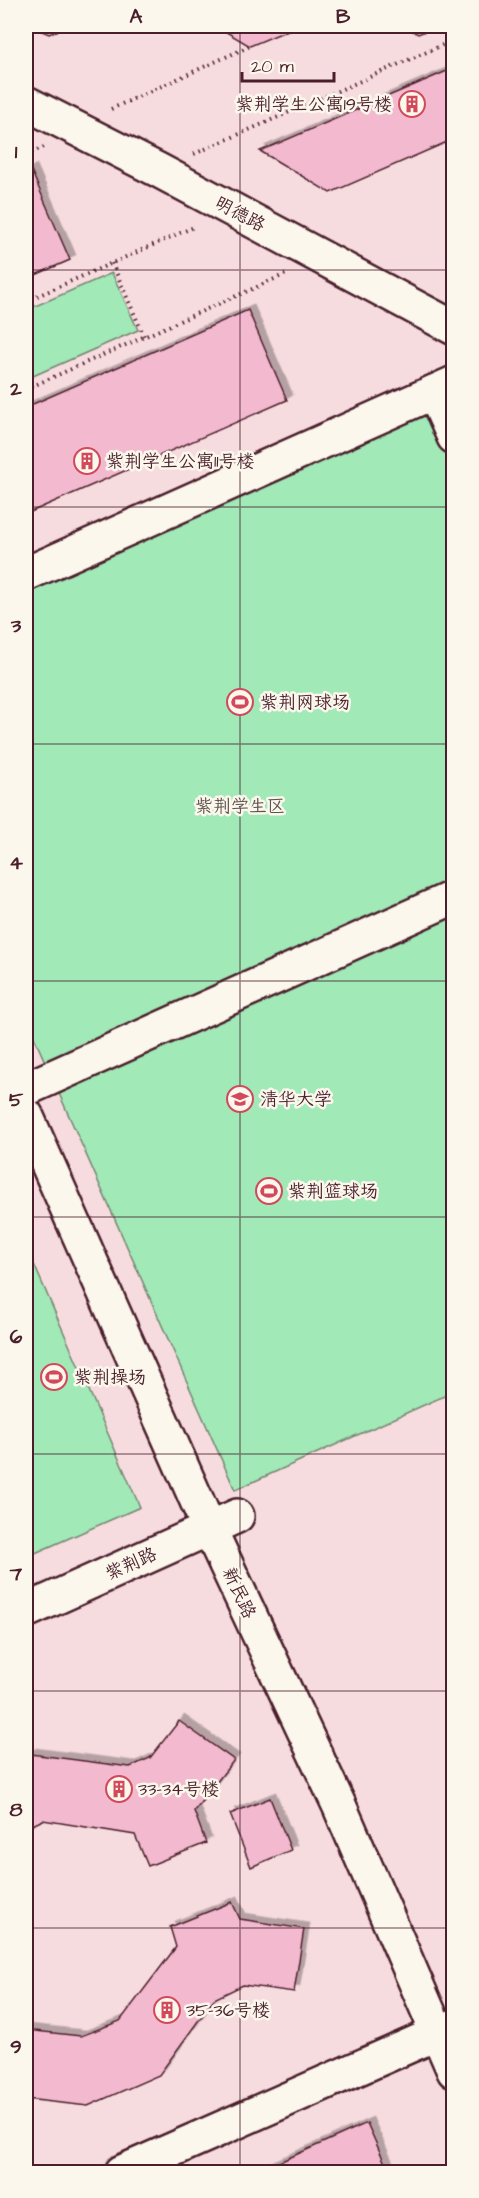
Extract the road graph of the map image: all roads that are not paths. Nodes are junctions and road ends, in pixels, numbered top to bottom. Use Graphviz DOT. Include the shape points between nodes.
graph roads {
  1 [pos="26,103"];
  2 [pos="453,328"];
  3 [pos="443,387"];
  4 [pos="453,437"];
  5 [pos="26,574"];
  6 [pos="453,897"];
  7 [pos="26,1089"];
  8 [pos="26,1115"];
  9 [pos="223,1522"];
  10 [pos="26,1611"];
  11 [pos="446,2030"];
  12 [pos="453,2071"];
  13 [pos="122,2172"];
  1 -- 2 [label="street, 明德路"];
  3 -- 4 [label="street"];
  3 -- 5 [label="street"];
  6 -- 7 [label="street"];
  8 -- 9 [label="street, 新民路"];
  9 -- 10 [label="street, 紫荆路"];
  9 -- 11 [label="street, 新民路" via="339,1805"];
  11 -- 12 [label="street, 新民路"];
  11 -- 13 [label="street"];
}
